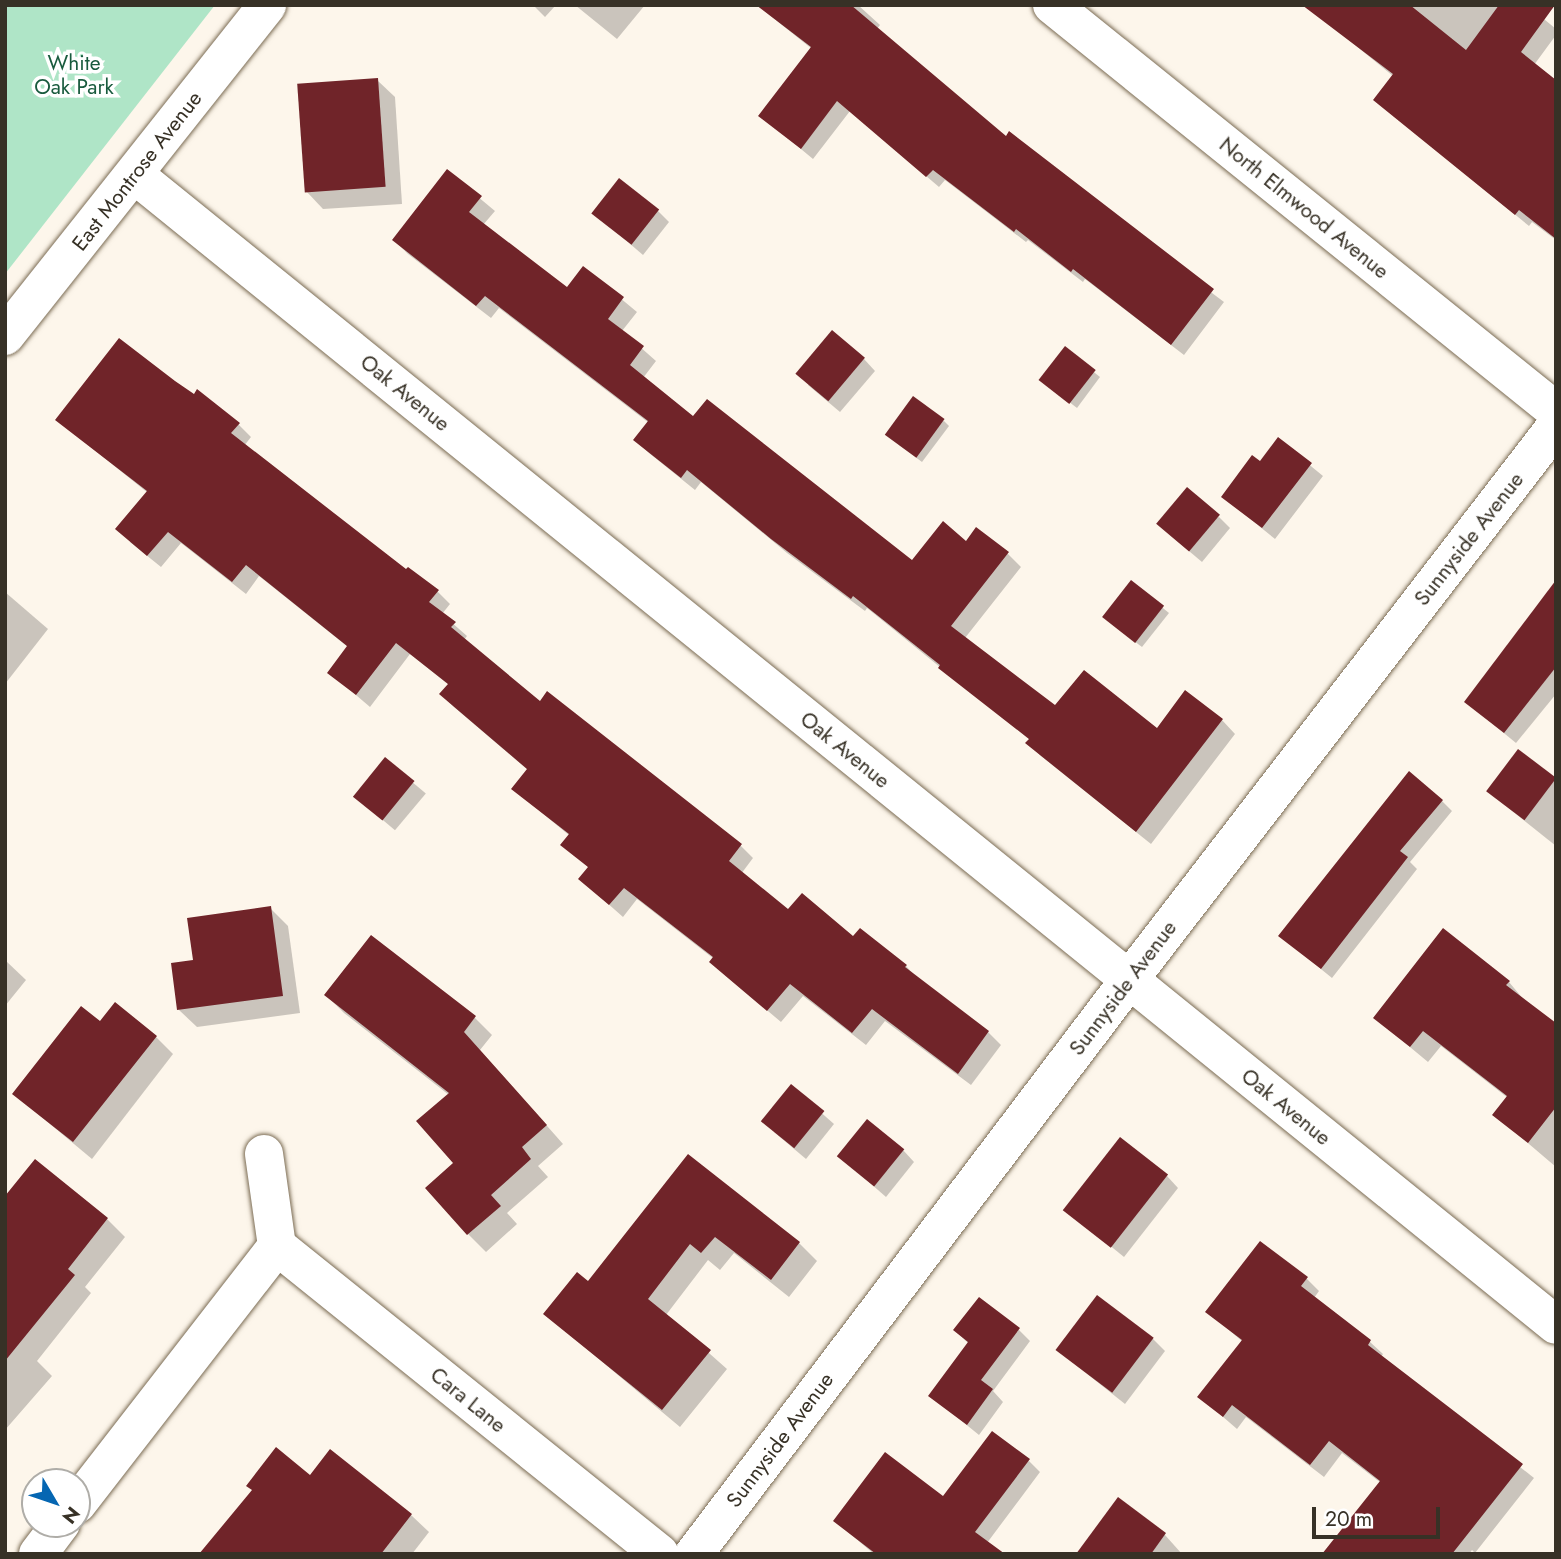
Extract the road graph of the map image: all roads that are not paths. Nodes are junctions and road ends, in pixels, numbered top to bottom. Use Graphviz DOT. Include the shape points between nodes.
graph roads {
  1 [pos="267,5"];
  2 [pos="1052,5"];
  3 [pos="135,175"];
  4 [pos="5,336"];
  5 [pos="1556,411"];
  6 [pos="1556,426"];
  7 [pos="1129,980"];
  8 [pos="264,1154"];
  9 [pos="277,1246"];
  10 [pos="1556,1325"];
  11 [pos="91,1486"];
  12 [pos="50,1538"];
  13 [pos="38,1554"];
  14 [pos="660,1554"];
  15 [pos="694,1554"];
  1 -- 3 [label="street, East Montrose Avenue"];
  2 -- 5 [label="street, North Elmwood Avenue"];
  3 -- 4 [label="street, East Montrose Avenue"];
  3 -- 7 [label="street, Oak Avenue"];
  6 -- 7 [label="street, Sunnyside Avenue"];
  7 -- 10 [label="street, Oak Avenue"];
  7 -- 15 [label="street, Sunnyside Avenue"];
  8 -- 9 [label="street"];
  9 -- 11 [label="street"];
  9 -- 14 [label="street, Cara Lane"];
  12 -- 13 [label="street"];
}
